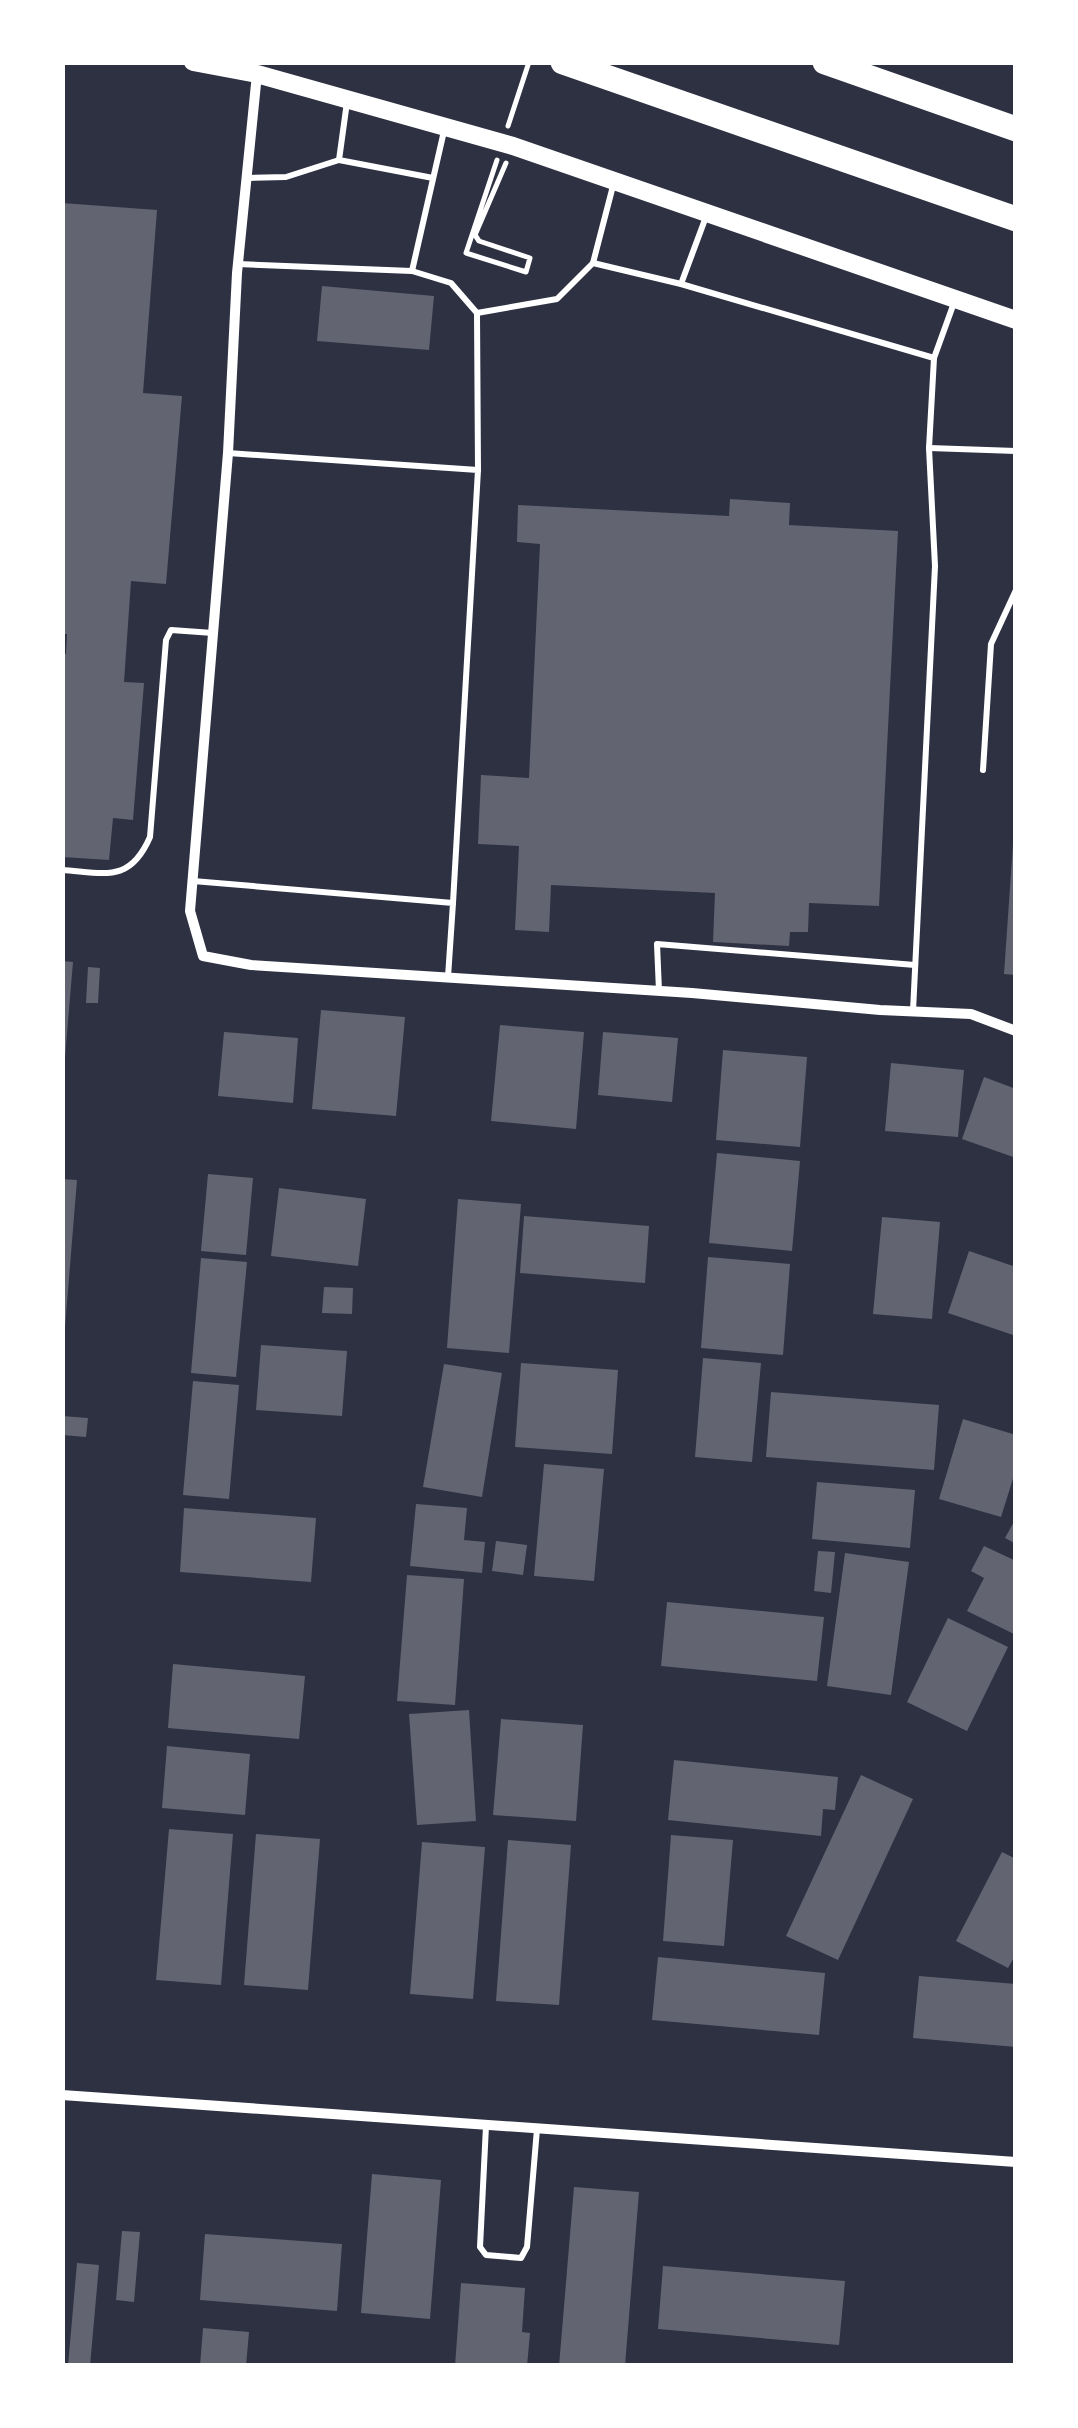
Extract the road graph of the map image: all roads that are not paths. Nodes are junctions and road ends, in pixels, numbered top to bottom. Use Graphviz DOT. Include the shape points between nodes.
graph roads {
  1 [pos="192,62"];
  2 [pos="564,62"];
  3 [pos="825,62"];
  4 [pos="257,74"];
  5 [pos="348,98"];
  6 [pos="445,126"];
  7 [pos="1016,129"];
  8 [pos="339,160"];
  9 [pos="247,178"];
  10 [pos="433,178"];
  11 [pos="614,180"];
  12 [pos="708,212"];
  13 [pos="1016,219"];
  14 [pos="593,263"];
  15 [pos="238,264"];
  16 [pos="412,271"];
  17 [pos="681,284"];
  18 [pos="955,299"];
  19 [pos="477,314"];
  20 [pos="1016,320"];
  21 [pos="934,358"];
  22 [pos="929,448"];
  23 [pos="1016,452"];
  24 [pos="228,453"];
  25 [pos="478,470"];
  26 [pos="1016,590"];
  27 [pos="213,633"];
  28 [pos="983,770"];
  29 [pos="62,870"];
  30 [pos="193,882"];
  31 [pos="453,903"];
  32 [pos="915,965"];
  33 [pos="448,978"];
  34 [pos="659,991"];
  35 [pos="913,1012"];
  36 [pos="1016,1032"];
  37 [pos="62,2095"];
  38 [pos="486,2124"];
  39 [pos="537,2127"];
  40 [pos="1016,2162"];
  1 -- 4 [label="main road"];
  2 -- 13 [label="highway"];
  3 -- 7 [label="highway"];
  4 -- 5 [label="main road"];
  4 -- 9 [label="street"];
  5 -- 6 [label="main road"];
  5 -- 8 [label="lane"];
  6 -- 10 [label="lane"];
  6 -- 11 [label="main road"];
  8 -- 9 [label="lane" via="286,177"];
  8 -- 10 [label="lane"];
  9 -- 15 [label="street"];
  10 -- 16 [label="lane"];
  11 -- 12 [label="main road"];
  11 -- 14 [label="lane"];
  12 -- 17 [label="lane"];
  12 -- 18 [label="main road"];
  14 -- 17 [label="lane"];
  14 -- 19 [label="lane" via="557,298"];
  15 -- 16 [label="lane"];
  15 -- 24 [label="street"];
  16 -- 19 [label="lane" via="451,283"];
  17 -- 21 [label="lane"];
  18 -- 20 [label="main road"];
  18 -- 21 [label="lane"];
  19 -- 25 [label="lane"];
  21 -- 22 [label="lane"];
  22 -- 23 [label="lane"];
  22 -- 32 [label="lane" via="934,566"];
  24 -- 25 [label="lane"];
  24 -- 27 [label="street"];
  25 -- 31 [label="lane"];
  26 -- 28 [label="lane" via="991,644"];
  27 -- 29 [label="lane" via="177,628 166,640 150,837 143,853 117,874"];
  27 -- 30 [label="street"];
  30 -- 31 [label="lane"];
  30 -- 33 [label="street" via="190,910 204,956"];
  31 -- 33 [label="lane"];
  32 -- 34 [label="lane" via="657,944"];
  32 -- 35 [label="lane"];
  33 -- 34 [label="street"];
  34 -- 35 [label="street"];
  35 -- 36 [label="street" via="971,1014"];
  37 -- 38 [label="street"];
  38 -- 39 [label="street"];
  38 -- 39 [label="lane" via="480,2248 486,2255 521,2258"];
  39 -- 40 [label="street"];
}
